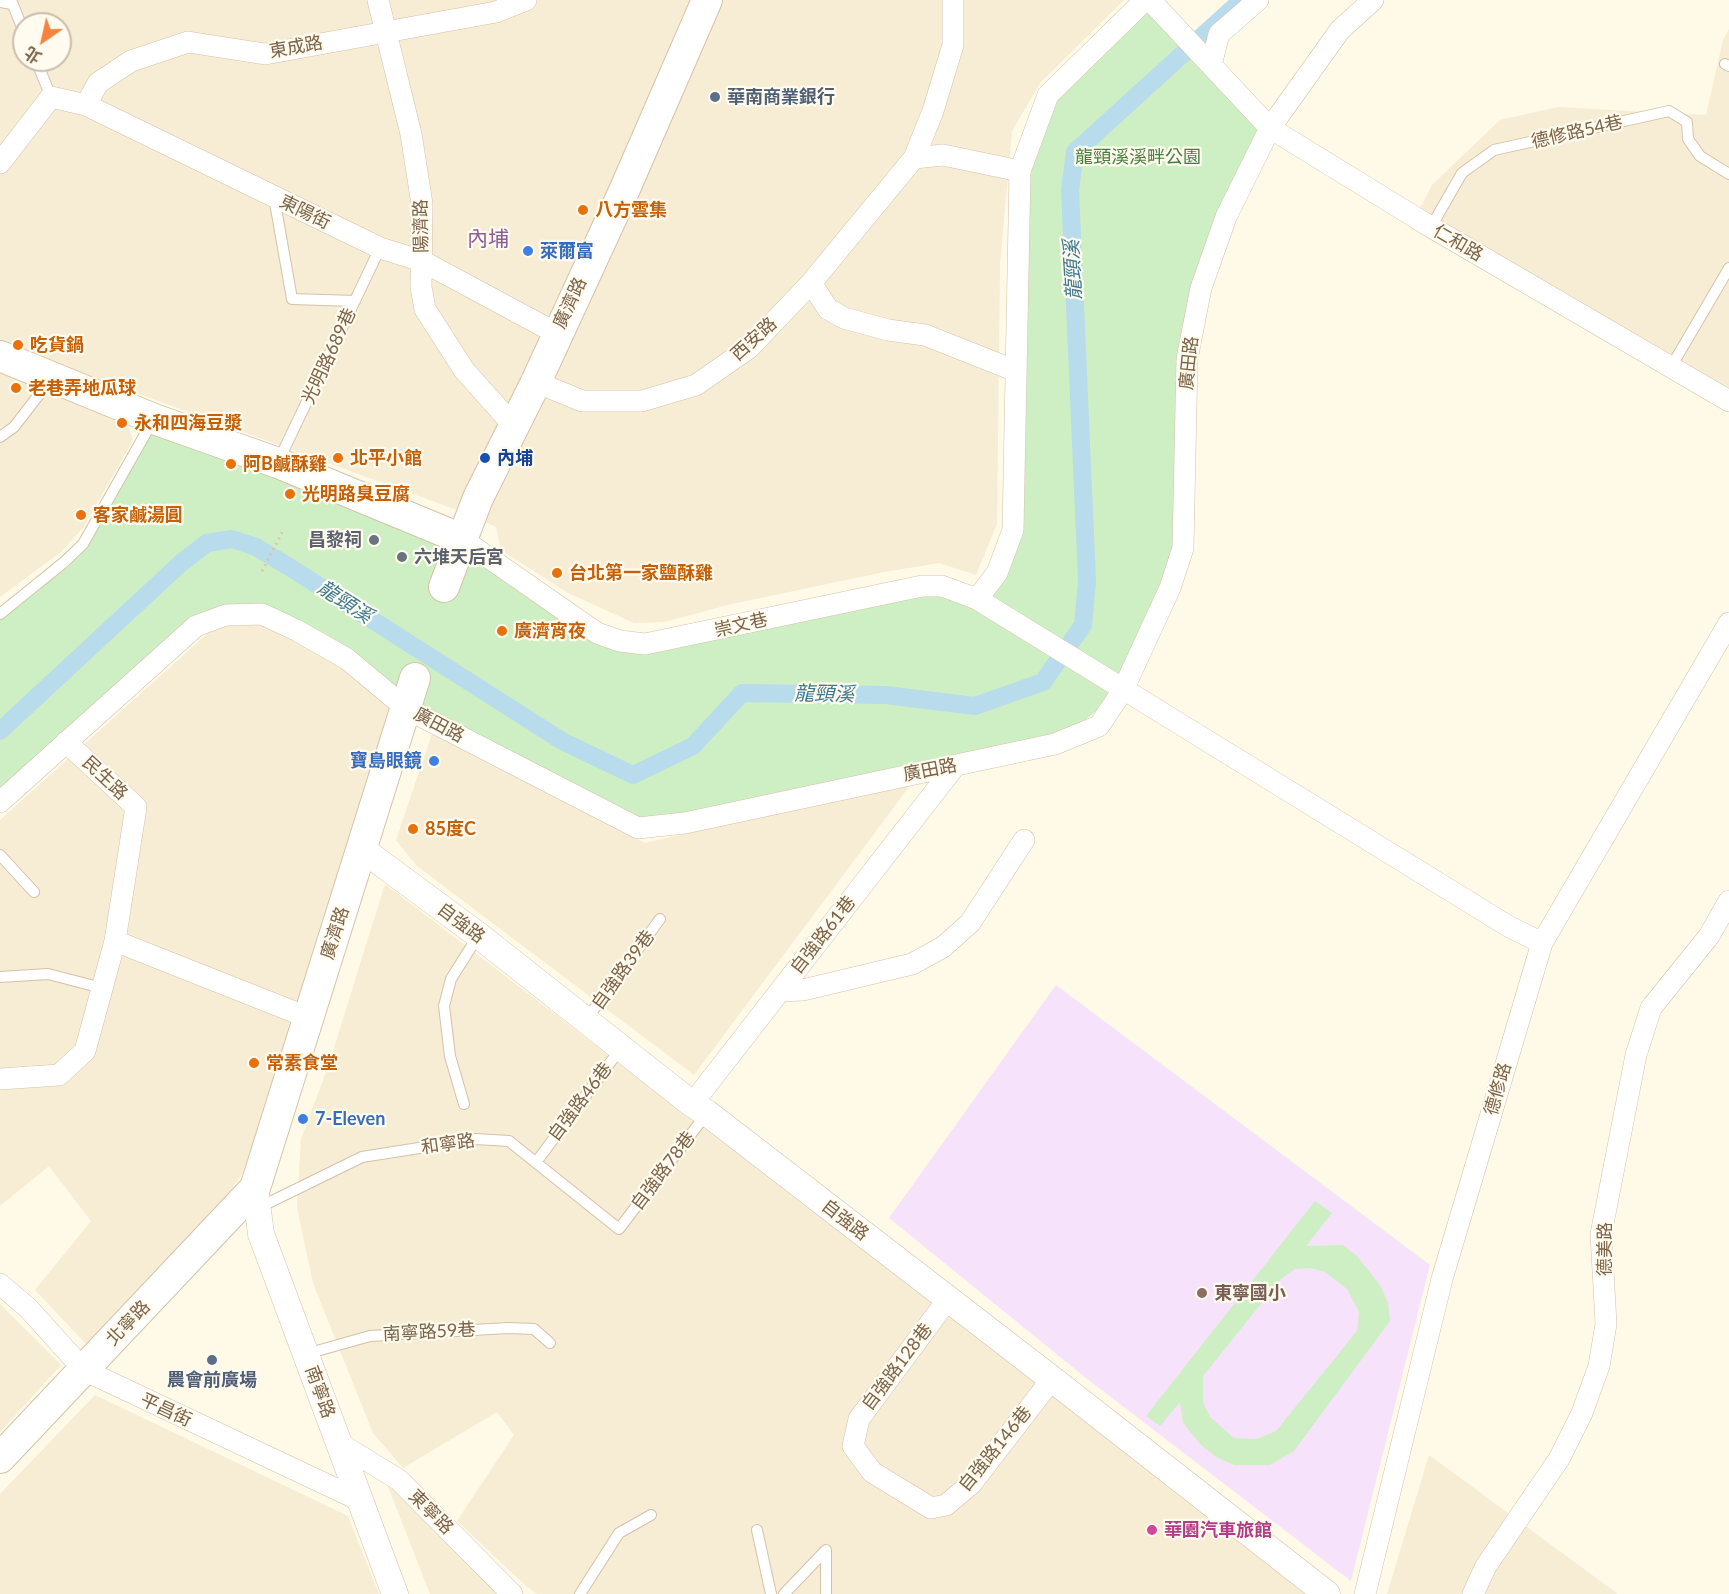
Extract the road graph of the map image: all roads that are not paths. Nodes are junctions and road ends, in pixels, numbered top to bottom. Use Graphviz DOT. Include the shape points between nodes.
graph roads {
  1 [pos="378,0"];
  2 [pos="526,0"];
  3 [pos="707,0"];
  4 [pos="953,0"];
  5 [pos="1145,0"];
  6 [pos="1150,0"];
  7 [pos="1258,0"];
  8 [pos="1373,0"];
  9 [pos="0,2"];
  10 [pos="11,2"];
  11 [pos="387,32"];
  12 [pos="1209,63"];
  13 [pos="41,72"];
  14 [pos="51,97"];
  15 [pos="86,105"];
  16 [pos="1270,128"];
  17 [pos="914,158"];
  18 [pos="0,163"];
  19 [pos="1020,171"];
  20 [pos="1729,174"];
  21 [pos="274,197"];
  22 [pos="1431,227"];
  23 [pos="380,248"];
  24 [pos="422,261"];
  25 [pos="1729,268"];
  26 [pos="811,283"];
  27 [pos="355,301"];
  28 [pos="556,333"];
  29 [pos="0,356"];
  30 [pos="1671,367"];
  31 [pos="1016,371"];
  32 [pos="53,376"];
  33 [pos="536,382"];
  34 [pos="1729,401"];
  35 [pos="154,419"];
  36 [pos="514,426"];
  37 [pos="0,437"];
  38 [pos="278,463"];
  39 [pos="462,539"];
  40 [pos="444,588"];
  41 [pos="977,598"];
  42 [pos="0,614"];
  43 [pos="1729,623"];
  44 [pos="415,678"];
  45 [pos="1123,690"];
  46 [pos="407,708"];
  47 [pos="66,742"];
  48 [pos="955,766"];
  49 [pos="0,802"];
  50 [pos="1024,840"];
  51 [pos="362,849"];
  52 [pos="0,855"];
  53 [pos="34,892"];
  54 [pos="1729,902"];
  55 [pos="660,919"];
  56 [pos="478,935"];
  57 [pos="115,942"];
  58 [pos="1542,943"];
  59 [pos="0,977"];
  60 [pos="102,988"];
  61 [pos="780,990"];
  62 [pos="307,1017"];
  63 [pos="586,1020"];
  64 [pos="621,1048"];
  65 [pos="0,1079"];
  66 [pos="464,1104"];
  67 [pos="699,1108"];
  68 [pos="540,1157"];
  69 [pos="256,1198"];
  70 [pos="619,1229"];
  71 [pos="0,1284"];
  72 [pos="948,1299"];
  73 [pos="550,1343"];
  74 [pos="306,1354"];
  75 [pos="84,1370"];
  76 [pos="1052,1378"];
  77 [pos="339,1443"];
  78 [pos="0,1458"];
  79 [pos="357,1499"];
  80 [pos="931,1508"];
  81 [pos="651,1515"];
  82 [pos="758,1530"];
  83 [pos="395,1594"];
  84 [pos="512,1594"];
  85 [pos="580,1594"];
  86 [pos="771,1594"];
  87 [pos="784,1594"];
  88 [pos="826,1594"];
  89 [pos="1327,1594"];
  90 [pos="1365,1594"];
  91 [pos="1473,1594"];
  1 -- 11 [label="street, 陽濟路"];
  2 -- 11 [label="street, 東成路" via="496,12"];
  3 -- 28 [label="main road, 廣濟路"];
  4 -- 17 [label="street, 西安路" via="953,45"];
  5 -- 19 [label="street" via="1048,95"];
  6 -- 12 [label="street, 仁和路"];
  7 -- 12 [label="street" via="1219,34"];
  8 -- 16 [label="street, 廣田路" via="1340,30"];
  9 -- 10 [label="lane"];
  11 -- 15 [label="street, 東成路" via="265,54 188,42 131,61 98,82"];
  11 -- 24 [label="street, 陽濟路" via="411,134 422,204"];
  12 -- 16 [label="street, 仁和路"];
  13 -- 14 [label="lane"];
  14 -- 15 [label="street, 東陽街"];
  14 -- 18 [label="street"];
  15 -- 21 [label="street, 東陽街"];
  16 -- 22 [label="street, 仁和路"];
  16 -- 45 [label="street, 廣田路" via="1226,217 1201,288 1187,359 1183,548 1170,588"];
  17 -- 19 [label="street" via="943,155"];
  17 -- 26 [label="street, 西安路"];
  19 -- 31 [label="street"];
  20 -- 22 [label="lane, 德修路54巷" via="1701,156 1688,139 1687,122 1669,111 1494,150 1462,173"];
  21 -- 23 [label="street, 東陽街"];
  21 -- 27 [label="lane" via="292,299"];
  22 -- 30 [label="street, 仁和路"];
  23 -- 24 [label="street, 東陽街"];
  23 -- 27 [label="lane, 光明路689巷"];
  24 -- 28 [label="street, 東陽街"];
  24 -- 36 [label="street, 陽濟路" via="425,309 464,370"];
  25 -- 30 [label="lane"];
  26 -- 31 [label="street" via="828,309 844,318 925,335"];
  26 -- 33 [label="street, 西安路" via="749,348 696,385 642,401 582,401"];
  27 -- 38 [label="lane, 光明路689巷"];
  28 -- 33 [label="main road, 廣濟路"];
  29 -- 32 [label="main road"];
  30 -- 34 [label="street, 仁和路"];
  31 -- 41 [label="street" via="1013,530 997,573"];
  32 -- 35 [label="main road"];
  32 -- 37 [label="lane" via="14,427"];
  33 -- 36 [label="main road, 廣濟路"];
  35 -- 38 [label="main road"];
  35 -- 42 [label="lane" via="83,544"];
  36 -- 39 [label="main road, 廣濟路"];
  38 -- 39 [label="main road"];
  39 -- 40 [label="main road, 廣濟路"];
  39 -- 41 [label="street, 崇文巷" via="597,633 645,644 922,586 942,586"];
  41 -- 45 [label="street, 崇文巷"];
  43 -- 58 [label="street, 德修路"];
  44 -- 46 [label="main road, 廣濟路"];
  45 -- 48 [label="street, 廣田路" via="1099,726 1055,744"];
  45 -- 58 [label="street, 崇文巷" via="1508,926"];
  46 -- 47 [label="street, 廣田路" via="347,659 296,630 262,614 226,615 196,626"];
  46 -- 48 [label="street, 廣田路" via="638,828 685,823"];
  46 -- 51 [label="main road, 廣濟路"];
  47 -- 49 [label="street, 民生路"];
  47 -- 57 [label="street, 民生路" via="136,807"];
  48 -- 61 [label="street, 自強路61巷"];
  50 -- 61 [label="street" via="970,923 943,947 912,964 802,990"];
  51 -- 56 [label="street, 自強路"];
  51 -- 62 [label="main road, 廣濟路"];
  52 -- 53 [label="lane"];
  54 -- 91 [label="street, 德美路" via="1709,936 1651,1008 1636,1055 1601,1234 1606,1323 1599,1366 1582,1413 1559,1459 1486,1566"];
  55 -- 63 [label="lane, 自強路39巷"];
  56 -- 63 [label="street, 自強路"];
  56 -- 66 [label="lane" via="450,979 444,1006 450,1056"];
  57 -- 60 [label="street, 民生路"];
  57 -- 62 [label="street"];
  58 -- 90 [label="street, 德修路" via="1442,1279"];
  59 -- 60 [label="lane" via="48,974"];
  60 -- 65 [label="street, 民生路" via="85,1051 59,1076"];
  61 -- 67 [label="street, 自強路61巷"];
  62 -- 69 [label="main road, 廣濟路"];
  63 -- 64 [label="street, 自強路"];
  64 -- 67 [label="street, 自強路"];
  64 -- 68 [label="lane, 自強路46巷"];
  67 -- 70 [label="lane, 自強路78巷"];
  67 -- 72 [label="street, 自強路"];
  69 -- 70 [label="lane, 和寧路" via="362,1157 476,1139 509,1142"];
  69 -- 74 [label="street, 南寧路" via="261,1234"];
  69 -- 75 [label="main road, 北寧路"];
  71 -- 75 [label="street, 平昌街" via="28,1308"];
  72 -- 76 [label="street, 自強路"];
  72 -- 80 [label="street, 自強路128巷" via="859,1419 853,1446 872,1472"];
  73 -- 74 [label="lane, 南寧路59巷" via="534,1329 475,1329 370,1336"];
  74 -- 77 [label="street, 南寧路"];
  75 -- 78 [label="main road, 北寧路"];
  75 -- 79 [label="street, 平昌街"];
  76 -- 80 [label="street, 自強路146巷" via="971,1484 946,1506"];
  76 -- 89 [label="street, 自強路"];
  77 -- 79 [label="street, 南寧路"];
  77 -- 84 [label="street, 東寧路" via="399,1480"];
  79 -- 83 [label="street, 南寧路"];
  81 -- 85 [label="lane" via="620,1533"];
  82 -- 86 [label="lane"];
  87 -- 88 [label="lane" via="826,1550"];
}
